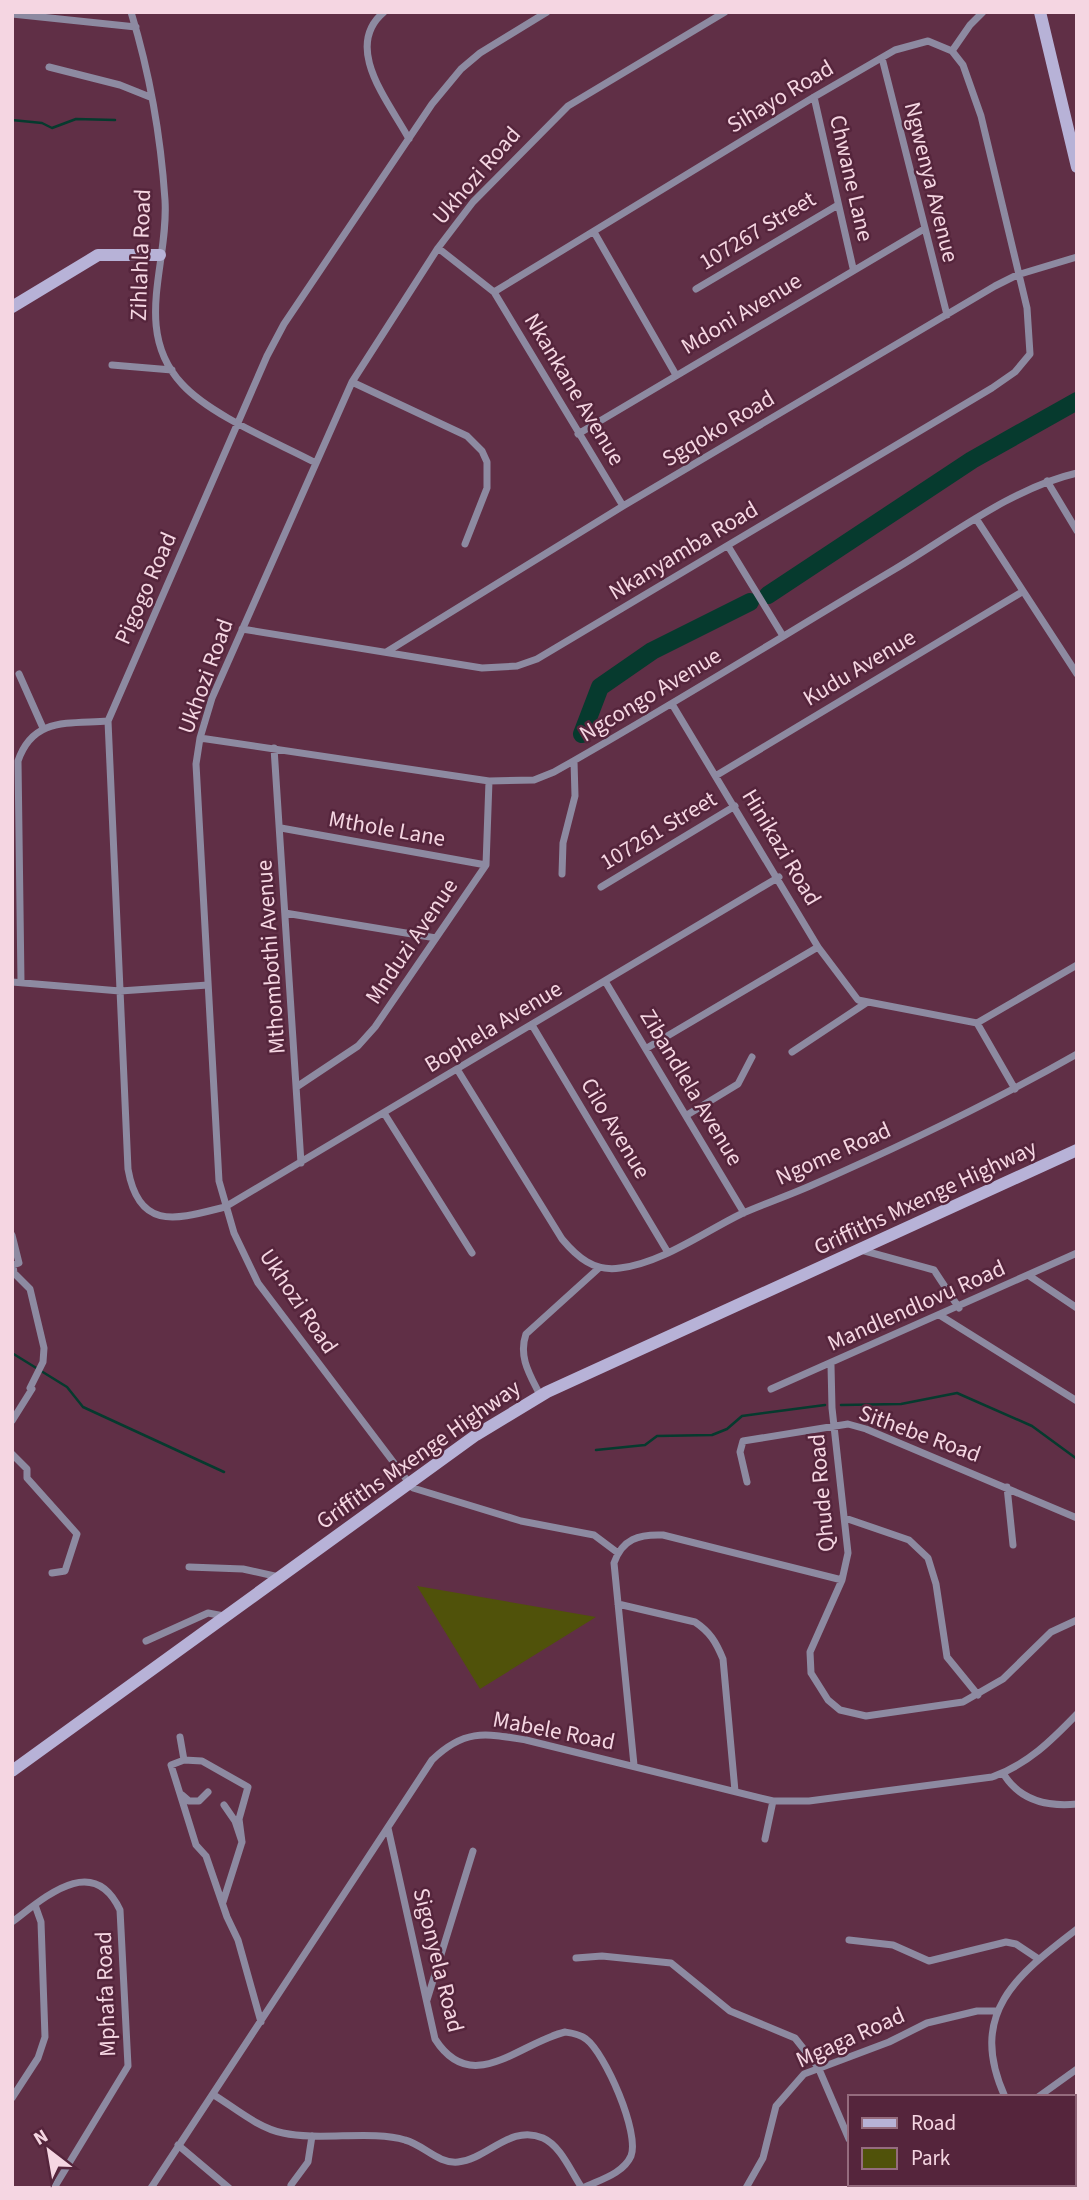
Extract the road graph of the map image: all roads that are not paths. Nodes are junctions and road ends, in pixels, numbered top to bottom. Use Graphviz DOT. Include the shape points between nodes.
graph roads {
  1 [pos="131,12"];
  2 [pos="384,12"];
  3 [pos="547,12"];
  4 [pos="725,12"];
  5 [pos="983,12"];
  6 [pos="1040,12"];
  7 [pos="12,14"];
  8 [pos="36,14"];
  9 [pos="136,27"];
  10 [pos="952,51"];
  11 [pos="882,58"];
  12 [pos="49,67"];
  13 [pos="150,97"];
  14 [pos="814,97"];
  15 [pos="409,139"];
  16 [pos="1077,167"];
  17 [pos="838,205"];
  18 [pos="924,229"];
  19 [pos="594,232"];
  20 [pos="438,248"];
  21 [pos="160,255"];
  22 [pos="1077,257"];
  23 [pos="853,268"];
  24 [pos="1017,275"];
  25 [pos="696,289"];
  26 [pos="494,292"];
  27 [pos="12,307"];
  28 [pos="947,315"];
  29 [pos="113,365"];
  30 [pos="172,370"];
  31 [pos="676,375"];
  32 [pos="352,382"];
  33 [pos="238,423"];
  34 [pos="578,434"];
  35 [pos="314,462"];
  36 [pos="1077,473"];
  37 [pos="1047,481"];
  38 [pos="623,506"];
  39 [pos="977,520"];
  40 [pos="1077,531"];
  41 [pos="465,544"];
  42 [pos="728,546"];
  43 [pos="1021,592"];
  44 [pos="242,629"];
  45 [pos="783,636"];
  46 [pos="388,652"];
  47 [pos="19,674"];
  48 [pos="1077,674"];
  49 [pos="672,704"];
  50 [pos="108,721"];
  51 [pos="44,728"];
  52 [pos="200,738"];
  53 [pos="274,748"];
  54 [pos="574,761"];
  55 [pos="717,775"];
  56 [pos="489,781"];
  57 [pos="735,806"];
  58 [pos="281,828"];
  59 [pos="486,865"];
  60 [pos="562,874"];
  61 [pos="779,877"];
  62 [pos="601,887"];
  63 [pos="285,913"];
  64 [pos="436,938"];
  65 [pos="818,947"];
  66 [pos="1077,965"];
  67 [pos="605,981"];
  68 [pos="12,982"];
  69 [pos="21,982"];
  70 [pos="208,985"];
  71 [pos="120,990"];
  72 [pos="866,1003"];
  73 [pos="978,1023"];
  74 [pos="532,1025"];
  75 [pos="647,1048"];
  76 [pos="792,1052"];
  77 [pos="1077,1054"];
  78 [pos="752,1057"];
  79 [pos="457,1069"];
  80 [pos="298,1086"];
  81 [pos="1015,1089"];
  82 [pos="384,1113"];
  83 [pos="687,1115"];
  84 [pos="1077,1150"];
  85 [pos="302,1163"];
  86 [pos="225,1207"];
  87 [pos="744,1213"];
  88 [pos="12,1235"];
  89 [pos="860,1249"];
  90 [pos="667,1251"];
  91 [pos="472,1252"];
  92 [pos="1077,1253"];
  93 [pos="599,1268"];
  94 [pos="1028,1275"];
  95 [pos="958,1308"];
  96 [pos="1077,1308"];
  97 [pos="941,1316"];
  98 [pos="831,1365"];
  99 [pos="771,1389"];
  100 [pos="540,1395"];
  101 [pos="1077,1401"];
  102 [pos="12,1421"];
  103 [pos="834,1427"];
  104 [pos="12,1454"];
  105 [pos="747,1482"];
  106 [pos="408,1483"];
  107 [pos="1007,1487"];
  108 [pos="845,1518"];
  109 [pos="1077,1518"];
  110 [pos="1013,1545"];
  111 [pos="618,1553"];
  112 [pos="189,1567"];
  113 [pos="52,1573"];
  114 [pos="279,1577"];
  115 [pos="842,1580"];
  116 [pos="618,1604"];
  117 [pos="225,1616"];
  118 [pos="1077,1620"];
  119 [pos="146,1640"];
  120 [pos="978,1695"];
  121 [pos="1077,1714"];
  122 [pos="180,1737"];
  123 [pos="184,1760"];
  124 [pos="634,1765"];
  125 [pos="12,1771"];
  126 [pos="1003,1773"];
  127 [pos="735,1791"];
  128 [pos="208,1792"];
  129 [pos="181,1795"];
  130 [pos="774,1801"];
  131 [pos="1077,1804"];
  132 [pos="224,1805"];
  133 [pos="387,1828"];
  134 [pos="765,1839"];
  135 [pos="242,1842"];
  136 [pos="473,1851"];
  137 [pos="223,1902"];
  138 [pos="35,1905"];
  139 [pos="12,1922"];
  140 [pos="1077,1929"];
  141 [pos="849,1940"];
  142 [pos="576,1958"];
  143 [pos="1038,1958"];
  144 [pos="427,2001"];
  145 [pos="996,2011"];
  146 [pos="261,2022"];
  147 [pos="818,2067"];
  148 [pos="1077,2069"];
  149 [pos="214,2095"];
  150 [pos="1004,2095"];
  151 [pos="1041,2095"];
  152 [pos="12,2098"];
  153 [pos="312,2136"];
  154 [pos="848,2137"];
  155 [pos="178,2145"];
  156 [pos="290,2185"];
  157 [pos="54,2188"];
  158 [pos="151,2188"];
  159 [pos="229,2188"];
  160 [pos="582,2188"];
  161 [pos="746,2188"];
  1 -- 9 [label="street, Zihlahla Road"];
  2 -- 15 [label="street" via="367,33 367,57"];
  3 -- 15 [label="street, Pigogo Road" via="461,69"];
  4 -- 20 [label="street, Ukhozi Road" via="568,106 473,202"];
  5 -- 10 [label="street"];
  6 -- 16 [label="street"];
  7 -- 8 [label="street"];
  8 -- 9 [label="street"];
  9 -- 13 [label="street, Zihlahla Road"];
  10 -- 11 [label="street, Sihayo Road" via="928,41"];
  10 -- 24 [label="street" via="963,65 981,116"];
  11 -- 14 [label="street, Sihayo Road"];
  11 -- 18 [label="street, Ngwenya Avenue"];
  12 -- 13 [label="street"];
  13 -- 21 [label="street, Zihlahla Road" via="166,202"];
  14 -- 17 [label="street, Chwane Lane"];
  14 -- 19 [label="street, Sihayo Road"];
  15 -- 33 [label="street, Pigogo Road" via="284,324"];
  17 -- 23 [label="street, Chwane Lane"];
  17 -- 25 [label="street, 107267 Street"];
  18 -- 23 [label="street, Mdoni Avenue"];
  18 -- 28 [label="street, Ngwenya Avenue"];
  19 -- 26 [label="street, Sihayo Road"];
  19 -- 31 [label="street"];
  20 -- 26 [label="street"];
  20 -- 32 [label="street, Ukhozi Road"];
  21 -- 27 [label="street" via="98,255"];
  21 -- 30 [label="street, Zihlahla Road" via="154,318 161,351"];
  22 -- 24 [label="street, Sgqoko Road"];
  23 -- 31 [label="street, Mdoni Avenue"];
  24 -- 28 [label="street, Sgqoko Road"];
  24 -- 42 [label="street, Nkanyamba Road" via="1031,345 1020,367"];
  26 -- 34 [label="street, Nkankane Avenue"];
  28 -- 38 [label="street, Sgqoko Road"];
  29 -- 30 [label="street"];
  30 -- 33 [label="street, Zihlahla Road" via="192,393"];
  31 -- 34 [label="street, Mdoni Avenue"];
  32 -- 35 [label="street, Ukhozi Road"];
  32 -- 41 [label="street" via="467,436 482,451 487,488"];
  33 -- 35 [label="street, Zihlahla Road"];
  33 -- 50 [label="street, Pigogo Road"];
  34 -- 38 [label="street, Nkankane Avenue"];
  35 -- 44 [label="street, Ukhozi Road"];
  36 -- 37 [label="street, Ngcongo Avenue"];
  37 -- 39 [label="street, Ngcongo Avenue"];
  37 -- 40 [label="street"];
  38 -- 46 [label="street, Sgqoko Road"];
  39 -- 43 [label="street"];
  39 -- 45 [label="street, Ngcongo Avenue"];
  42 -- 45 [label="street"];
  42 -- 46 [label="street, Nkanyamba Road" via="537,659 517,666 482,668"];
  43 -- 48 [label="street"];
  43 -- 55 [label="street, Kudu Avenue"];
  44 -- 46 [label="street, Nkanyamba Road"];
  44 -- 52 [label="street, Ukhozi Road"];
  45 -- 49 [label="street, Ngcongo Avenue"];
  47 -- 51 [label="street"];
  49 -- 54 [label="street, Ngcongo Avenue"];
  49 -- 55 [label="street, Hinikazi Road"];
  50 -- 51 [label="street"];
  50 -- 71 [label="street, Pigogo Road"];
  51 -- 69 [label="street" via="24,744 18,761"];
  52 -- 53 [label="street, Ngcongo Avenue"];
  52 -- 70 [label="street, Ukhozi Road" via="196,764"];
  53 -- 56 [label="street, Ngcongo Avenue"];
  53 -- 58 [label="street, Mthombothi Avenue"];
  54 -- 56 [label="street, Ngcongo Avenue" via="534,780"];
  54 -- 60 [label="street" via="575,796 563,843"];
  55 -- 57 [label="street, Hinikazi Road"];
  56 -- 59 [label="street, Mnduzi Avenue"];
  57 -- 61 [label="street, Hinikazi Road"];
  57 -- 62 [label="street, 107261 Street"];
  58 -- 59 [label="street, Mthole Lane"];
  58 -- 63 [label="street, Mthombothi Avenue"];
  59 -- 64 [label="street, Mnduzi Avenue"];
  61 -- 65 [label="street, Hinikazi Road"];
  61 -- 67 [label="street, Bophela Avenue"];
  63 -- 64 [label="street"];
  63 -- 80 [label="street, Mthombothi Avenue"];
  64 -- 80 [label="street, Mnduzi Avenue" via="358,1046"];
  65 -- 72 [label="street, Hinikazi Road" via="845,986"];
  65 -- 75 [label="street"];
  66 -- 73 [label="street"];
  67 -- 74 [label="street, Bophela Avenue"];
  67 -- 75 [label="street, Zibandlela Avenue"];
  68 -- 69 [label="street"];
  69 -- 71 [label="street"];
  70 -- 71 [label="street"];
  70 -- 86 [label="street, Ukhozi Road"];
  71 -- 86 [label="street, Pigogo Road" via="128,1169 136,1197 149,1211 168,1218"];
  72 -- 73 [label="street"];
  72 -- 76 [label="street"];
  73 -- 81 [label="street"];
  74 -- 79 [label="street, Bophela Avenue"];
  74 -- 90 [label="street, Cilo Avenue"];
  75 -- 83 [label="street, Zibandlela Avenue"];
  77 -- 81 [label="street, Ngome Road"];
  78 -- 83 [label="street" via="738,1084"];
  79 -- 82 [label="street, Bophela Avenue"];
  79 -- 93 [label="street" via="562,1239 575,1255"];
  80 -- 85 [label="street, Mthombothi Avenue"];
  81 -- 87 [label="street, Ngome Road"];
  82 -- 85 [label="street, Bophela Avenue"];
  82 -- 91 [label="street"];
  83 -- 87 [label="street, Zibandlela Avenue"];
  84 -- 89 [label="street, Griffiths Mxenge Highway"];
  85 -- 86 [label="street, Bophela Avenue"];
  86 -- 106 [label="street, Ukhozi Road" via="258,1283"];
  87 -- 90 [label="street, Ngome Road"];
  88 -- 102 [label="street" via="19,1255 14,1273 30,1289 44,1348 32,1389"];
  89 -- 95 [label="street" via="934,1269"];
  89 -- 100 [label="street, Griffiths Mxenge Highway"];
  90 -- 93 [label="street, Ngome Road" via="620,1268"];
  92 -- 94 [label="street, Mandlendlovu Road"];
  93 -- 100 [label="street" via="526,1334 524,1359"];
  94 -- 95 [label="street, Mandlendlovu Road"];
  94 -- 96 [label="street"];
  95 -- 97 [label="street, Mandlendlovu Road"];
  97 -- 98 [label="street, Mandlendlovu Road"];
  97 -- 101 [label="street"];
  98 -- 99 [label="street, Mandlendlovu Road"];
  98 -- 103 [label="street, Qhude Road"];
  100 -- 106 [label="street, Griffiths Mxenge Highway"];
  103 -- 105 [label="street, Sithebe Road" via="743,1441 740,1451"];
  103 -- 107 [label="street, Sithebe Road" via="848,1424 866,1429"];
  103 -- 108 [label="street, Qhude Road"];
  104 -- 113 [label="street" via="77,1534 65,1571"];
  106 -- 111 [label="street" via="431,1496 594,1535"];
  106 -- 114 [label="street, Griffiths Mxenge Highway"];
  107 -- 109 [label="street, Sithebe Road"];
  107 -- 110 [label="street"];
  108 -- 115 [label="street, Qhude Road" via="848,1553"];
  108 -- 120 [label="street" via="909,1541 928,1558 947,1657"];
  111 -- 115 [label="street" via="636,1537 663,1535"];
  111 -- 116 [label="street" via="614,1563"];
  112 -- 114 [label="street" via="243,1569"];
  114 -- 117 [label="street, Griffiths Mxenge Highway"];
  115 -- 120 [label="street, Qhude Road" via="810,1652 815,1683 834,1707 866,1716 948,1706"];
  116 -- 124 [label="street"];
  116 -- 127 [label="street" via="695,1622 717,1644 723,1659"];
  117 -- 119 [label="street" via="208,1613"];
  117 -- 125 [label="street, Griffiths Mxenge Highway"];
  118 -- 120 [label="street, Qhude Road" via="1060,1625 1041,1639 1003,1679"];
  121 -- 126 [label="street, Mabele Road" via="1040,1750"];
  122 -- 123 [label="street"];
  123 -- 129 [label="street" via="171,1765"];
  123 -- 135 [label="street" via="202,1761 248,1787 239,1819"];
  124 -- 127 [label="street, Mabele Road"];
  124 -- 133 [label="street, Mabele Road" via="491,1734 457,1739 432,1760"];
  126 -- 130 [label="street, Mabele Road" via="822,1800"];
  126 -- 131 [label="street" via="1017,1792 1039,1802"];
  127 -- 130 [label="street, Mabele Road"];
  128 -- 129 [label="street" via="199,1801"];
  129 -- 137 [label="street" via="196,1845 206,1856"];
  130 -- 134 [label="street"];
  132 -- 135 [label="street"];
  133 -- 144 [label="street, Sigonyela Road"];
  133 -- 146 [label="street, Mabele Road"];
  135 -- 137 [label="street"];
  136 -- 144 [label="street"];
  137 -- 146 [label="street" via="254,1987"];
  138 -- 139 [label="street, Mphafa Road"];
  138 -- 152 [label="street" via="41,1922 45,2037 38,2059"];
  138 -- 157 [label="street, Mphafa Road" via="68,1883 92,1884 114,1897 122,1929 128,2066"];
  140 -- 143 [label="street"];
  141 -- 143 [label="street" via="893,1945 929,1961 1006,1942"];
  142 -- 147 [label="street" via="671,1963 730,2011 795,2038"];
  143 -- 145 [label="street" via="1010,1987"];
  144 -- 160 [label="street, Sigonyela Road" via="435,2039 457,2063 468,2066 495,2063 565,2032 586,2039 628,2116 633,2146 624,2167"];
  145 -- 147 [label="street, Mgaga Road" via="927,2023"];
  145 -- 150 [label="street" via="993,2050"];
  146 -- 149 [label="street, Mabele Road"];
  147 -- 154 [label="street"];
  147 -- 161 [label="street, Mgaga Road" via="789,2087 776,2106 764,2158"];
  148 -- 151 [label="street"];
  149 -- 153 [label="street" via="272,2130"];
  149 -- 155 [label="street, Mabele Road"];
  153 -- 156 [label="street" via="308,2162"];
  153 -- 160 [label="street" via="401,2139 441,2159 458,2162 518,2135 531,2135 554,2147"];
  155 -- 158 [label="street, Mabele Road"];
  155 -- 159 [label="street"];
}
